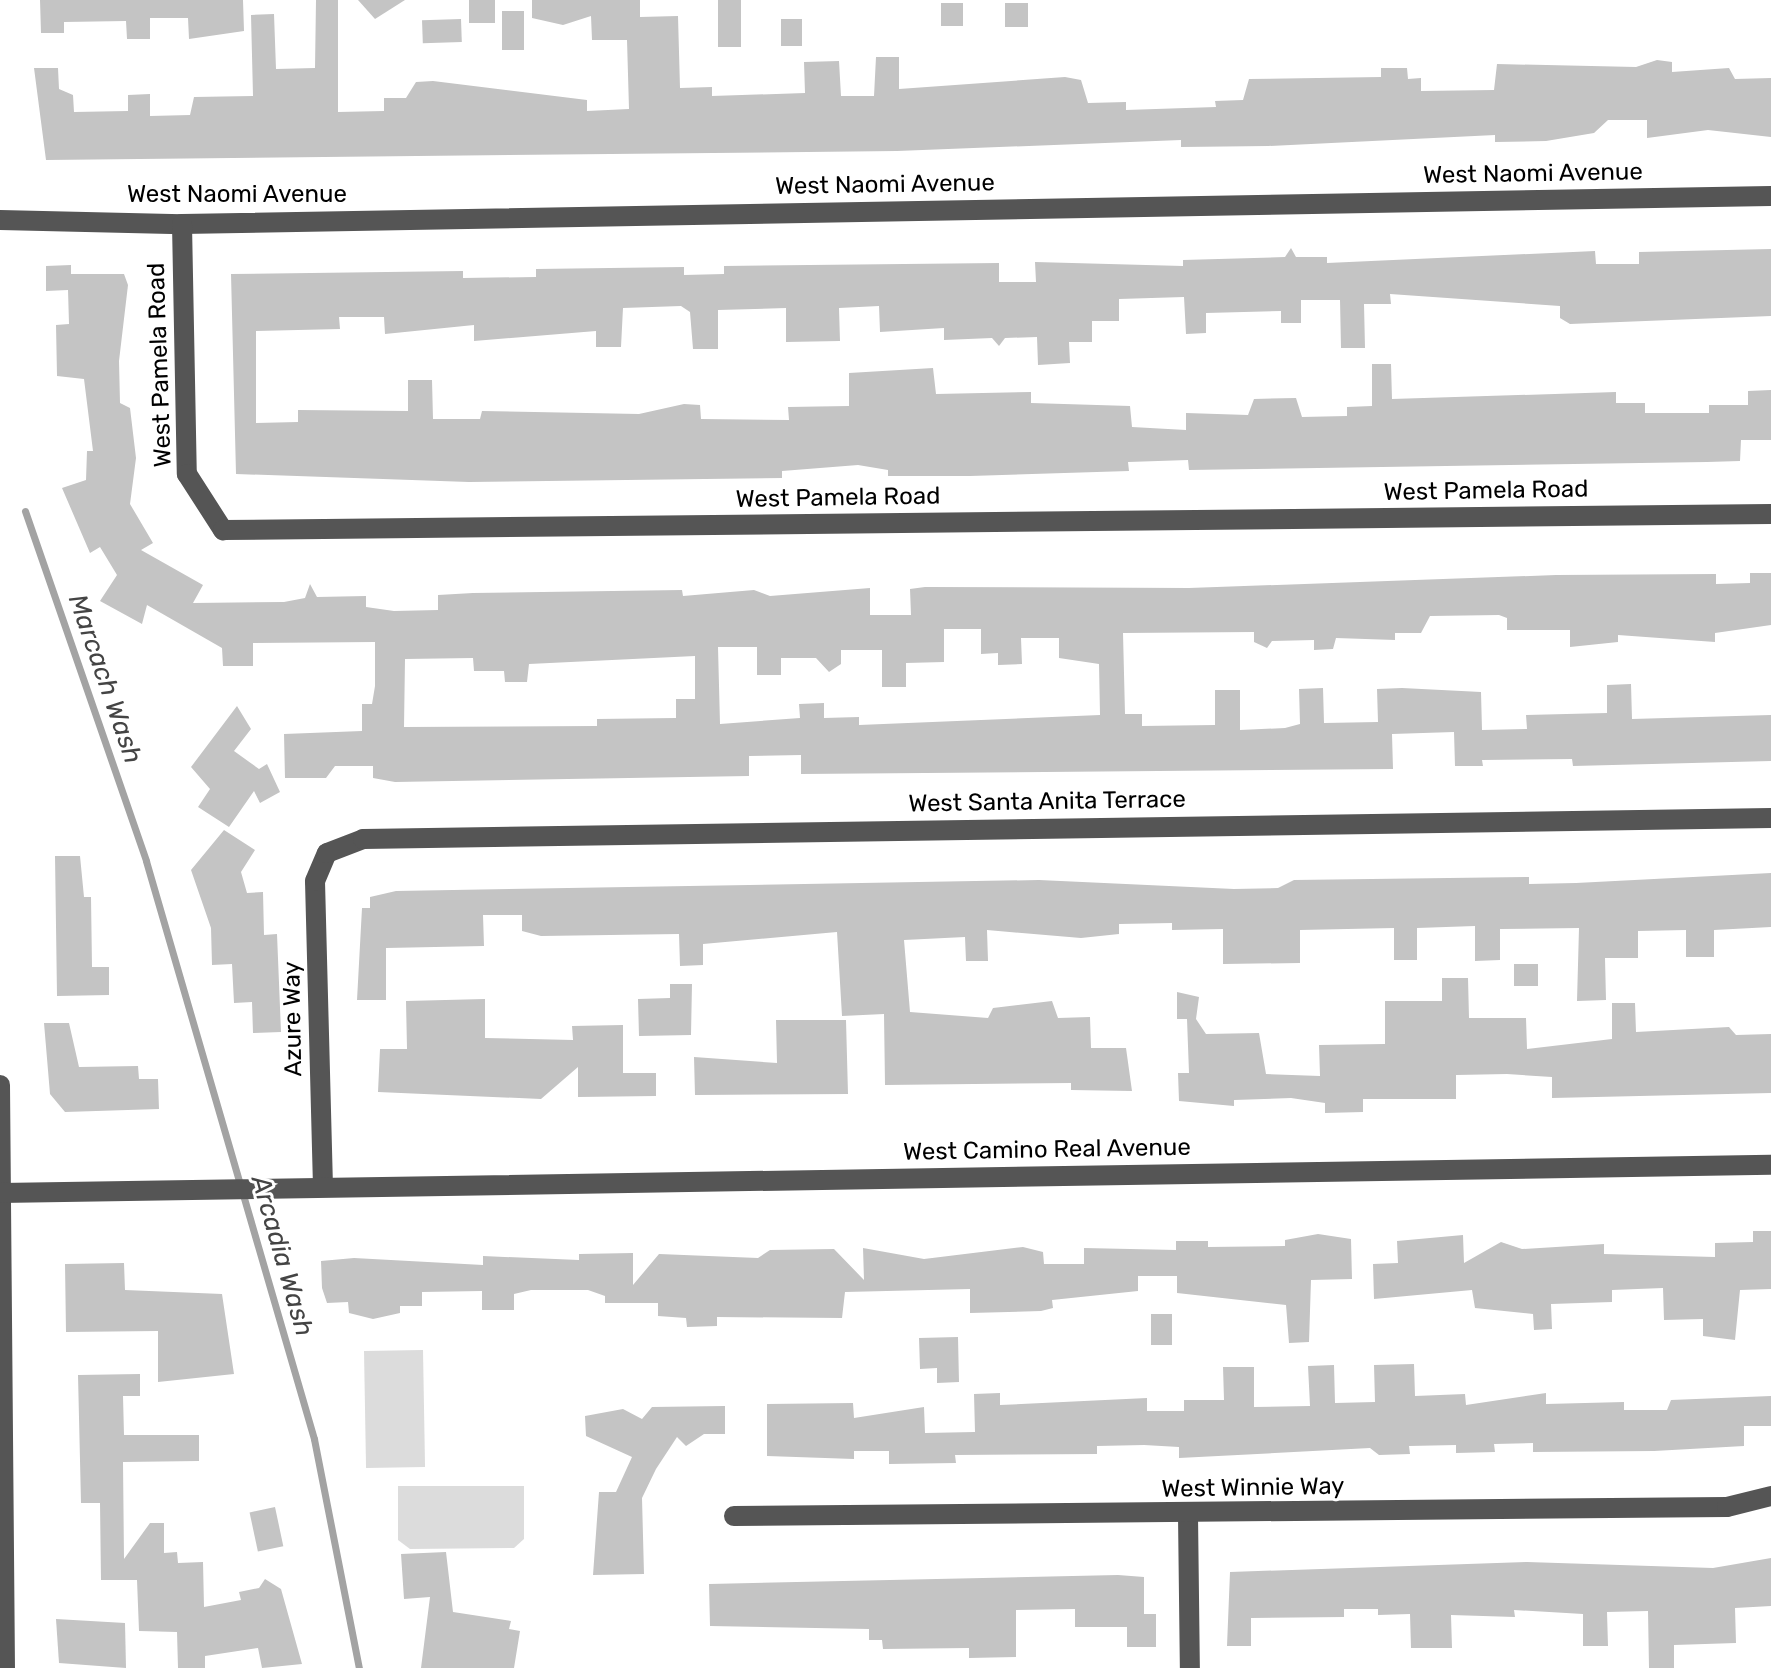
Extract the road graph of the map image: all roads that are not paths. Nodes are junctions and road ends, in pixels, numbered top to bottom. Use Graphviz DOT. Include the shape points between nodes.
graph roads {
  1 [pos="1771,196"];
  2 [pos="0,220"];
  3 [pos="182,224"];
  4 [pos="1771,514"];
  5 [pos="1771,818"];
  6 [pos="327,853"];
  7 [pos="0,1085"];
  8 [pos="1771,1165"];
  9 [pos="323,1187"];
  10 [pos="1,1193"];
  11 [pos="1771,1496"];
  12 [pos="1188,1515"];
  13 [pos="734,1516"];
  14 [pos="5,1668"];
  15 [pos="1190,1668"];
  1 -- 3 [label="street, West Naomi Avenue"];
  2 -- 3 [label="street, West Naomi Avenue"];
  3 -- 4 [label="street, West Pamela Road" via="187,474 223,530"];
  5 -- 6 [label="street, West Santa Anita Terrace" via="378,838"];
  6 -- 9 [label="street, Azure Way" via="315,881"];
  7 -- 10 [label="street"];
  8 -- 9 [label="street, West Camino Real Avenue"];
  9 -- 10 [label="street, West Camino Real Avenue"];
  10 -- 14 [label="street"];
  11 -- 12 [label="street, West Winnie Way" via="1727,1507"];
  12 -- 13 [label="street, West Winnie Way"];
  12 -- 15 [label="street"];
}
